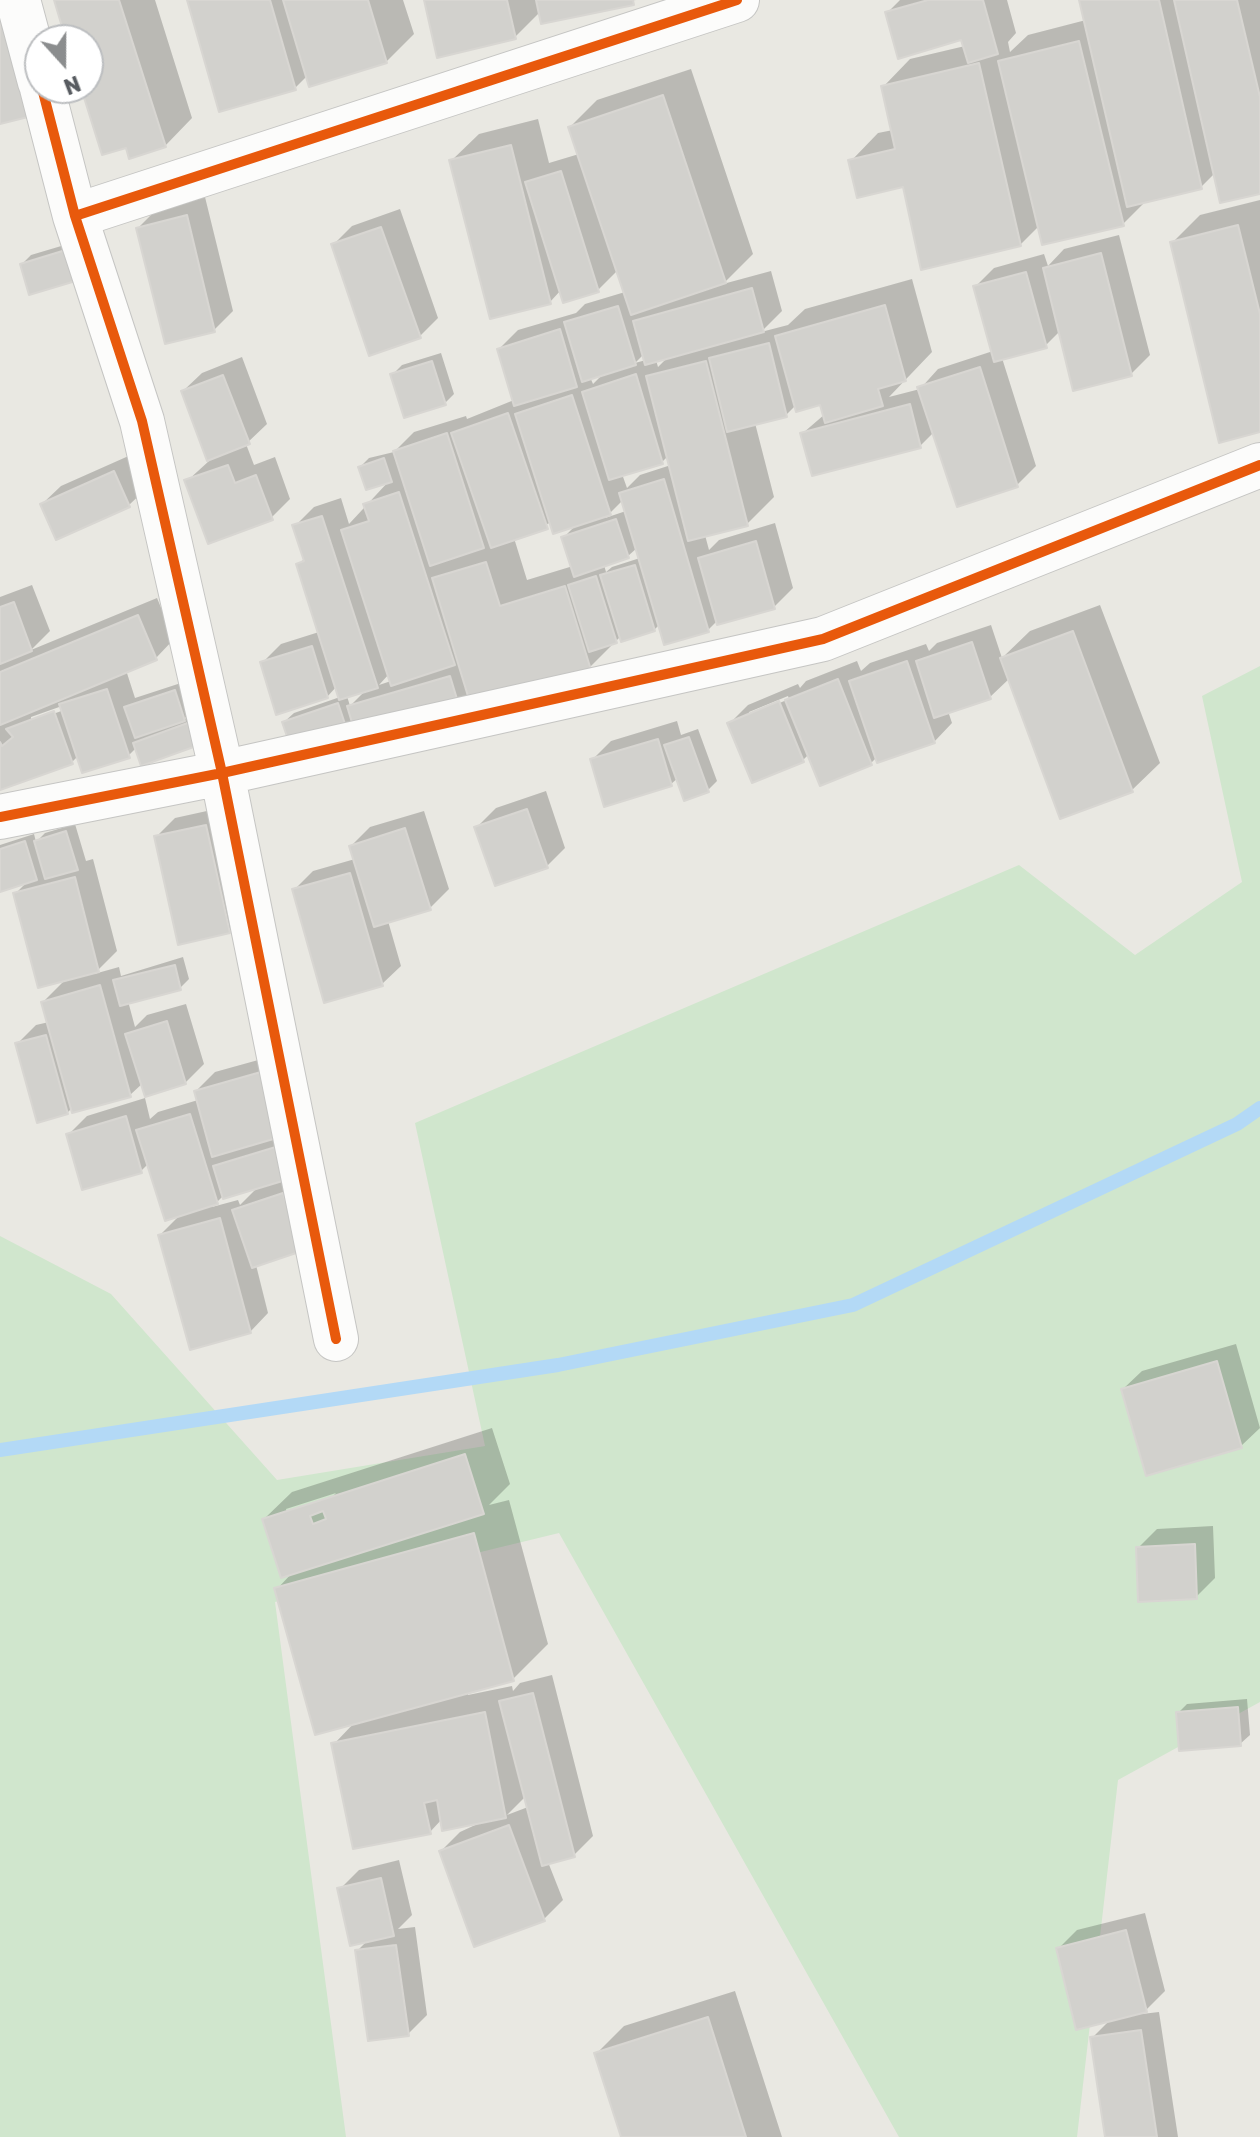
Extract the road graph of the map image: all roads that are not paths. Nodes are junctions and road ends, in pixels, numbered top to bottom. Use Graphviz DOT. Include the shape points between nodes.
graph roads {
  1 [pos="18,0"];
  2 [pos="737,0"];
  3 [pos="24,24"];
  4 [pos="46,104"];
  5 [pos="75,216"];
  6 [pos="1260,465"];
  7 [pos="222,773"];
  8 [pos="0,817"];
  9 [pos="336,1339"];
  1 -- 3 [label="street"];
  2 -- 5 [label="street"];
  4 -- 5 [label="street"];
  5 -- 7 [label="street" via="142,421"];
  6 -- 7 [label="street" via="823,639"];
  7 -- 8 [label="street"];
  7 -- 9 [label="street"];
}
